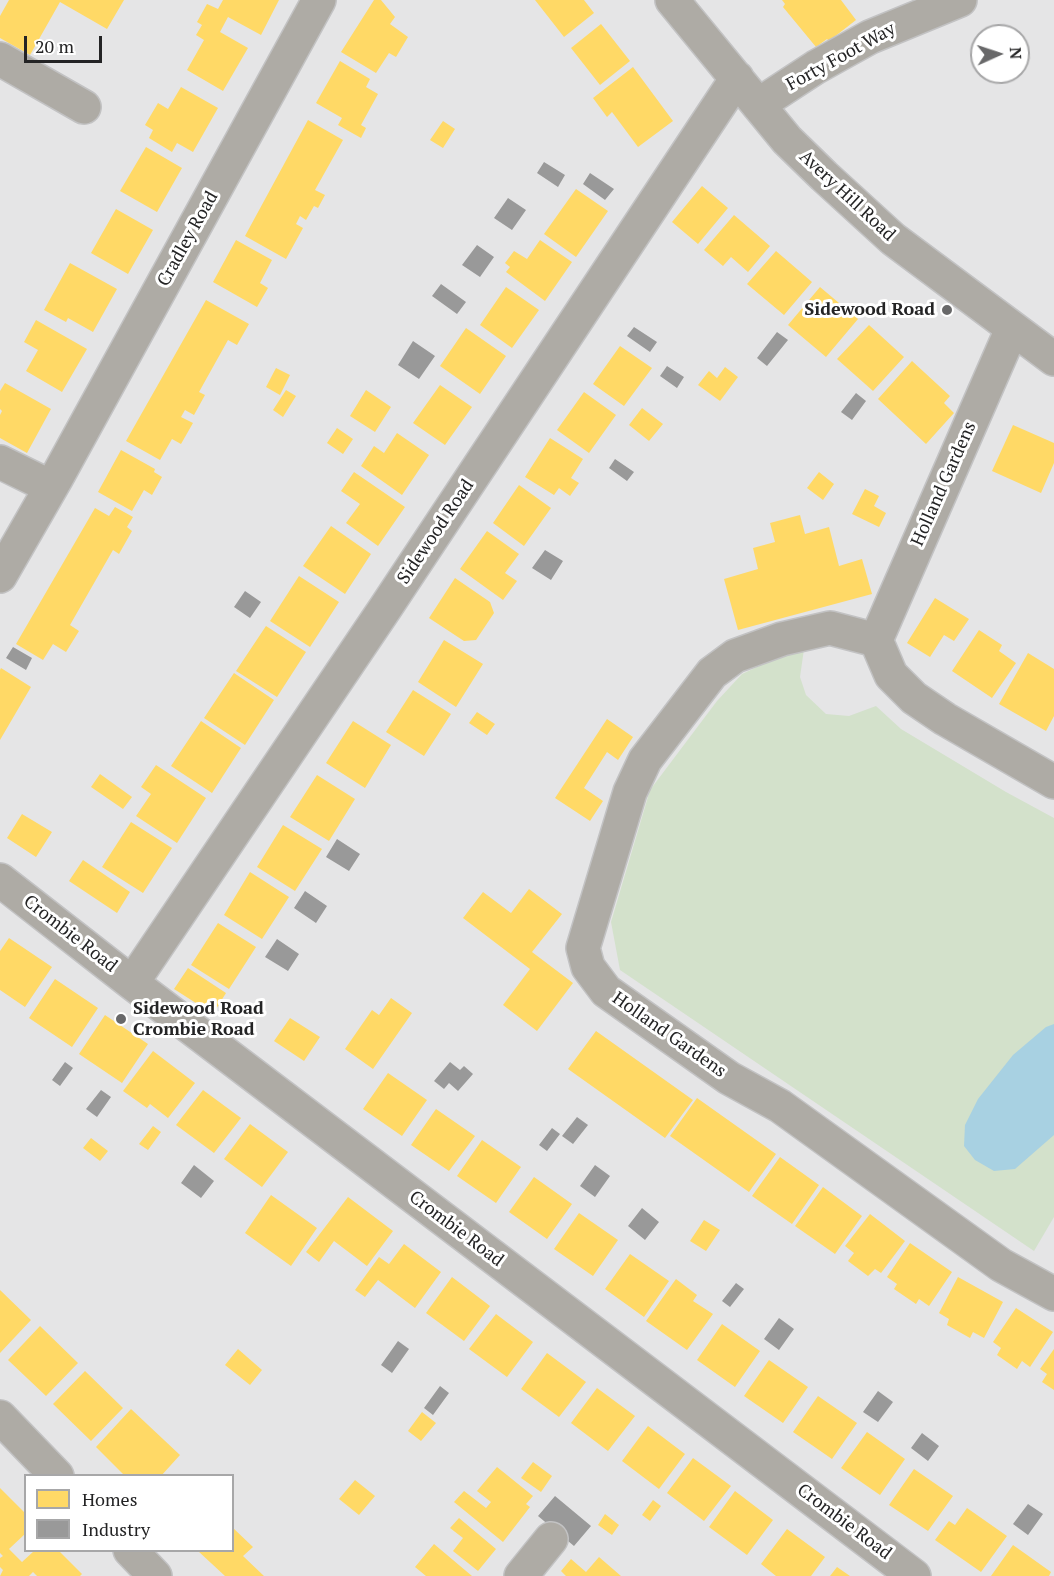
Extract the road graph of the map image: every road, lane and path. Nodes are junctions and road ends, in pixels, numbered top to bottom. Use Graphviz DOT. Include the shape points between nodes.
graph roads {
  1 [pos="319,0"];
  2 [pos="672,0"];
  3 [pos="960,0"];
  4 [pos="0,59"];
  5 [pos="737,78"];
  6 [pos="758,105"];
  7 [pos="84,107"];
  8 [pos="1012,329"];
  9 [pos="1054,358"];
  10 [pos="0,462"];
  11 [pos="54,482"];
  12 [pos="0,576"];
  13 [pos="876,640"];
  14 [pos="1054,782"];
  15 [pos="0,880"];
  16 [pos="132,983"];
  17 [pos="1054,1294"];
  18 [pos="0,1417"];
  19 [pos="55,1474"];
  20 [pos="550,1539"];
  21 [pos="131,1552"];
  22 [pos="155,1576"];
  23 [pos="521,1576"];
  24 [pos="914,1576"];
  1 -- 11 [label="street, Cradley Road"];
  2 -- 5 [label="street, Avery Hill Road"];
  3 -- 6 [label="street, Forty Foot Way" via="870,37 816,66"];
  4 -- 7 [label="street"];
  5 -- 6 [label="street, Avery Hill Road"];
  5 -- 16 [label="street, Sidewood Road"];
  6 -- 8 [label="street, Avery Hill Road" via="794,147 868,217"];
  8 -- 9 [label="street, Avery Hill Road"];
  8 -- 13 [label="street, Holland Gardens"];
  10 -- 11 [label="street"];
  11 -- 12 [label="street, Cradley Road"];
  13 -- 14 [label="street" via="891,675 914,698"];
  13 -- 17 [label="street, Holland Gardens" via="830,628 782,639 735,656 712,673 645,760 630,792 583,948 588,966 606,991 729,1078 780,1106 1001,1265"];
  15 -- 16 [label="street, Crombie Road"];
  16 -- 24 [label="street, Crombie Road"];
  18 -- 19 [label="street"];
  20 -- 23 [label="street"];
  21 -- 22 [label="street"];
}
